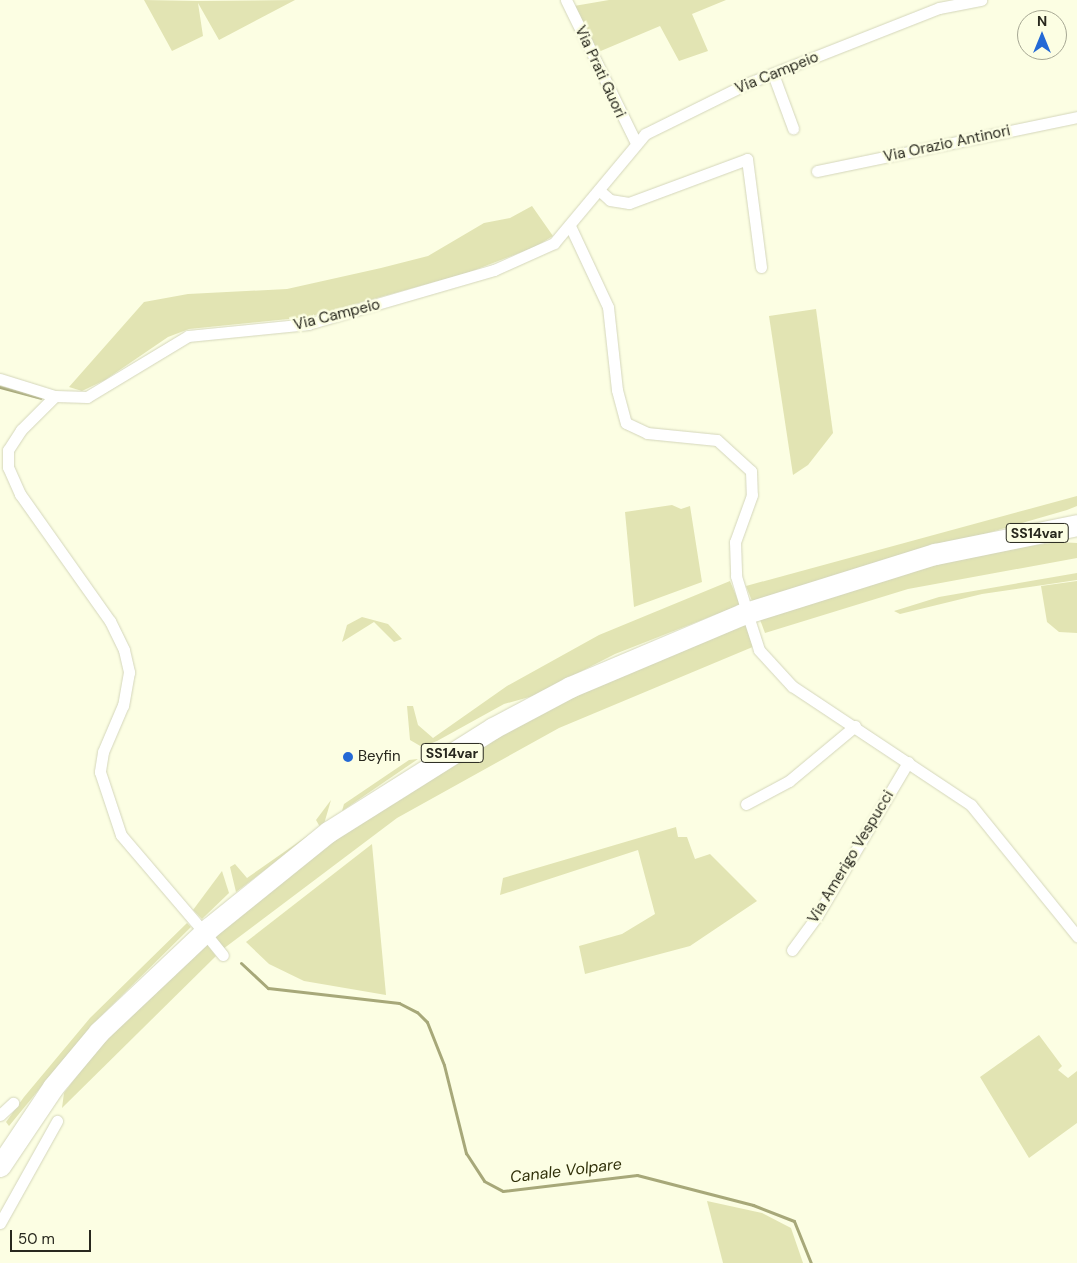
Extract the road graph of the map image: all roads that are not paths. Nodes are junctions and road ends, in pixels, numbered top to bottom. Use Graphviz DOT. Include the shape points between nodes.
graph roads {
  1 [pos="566,0"];
  2 [pos="981,0"];
  3 [pos="773,74"];
  4 [pos="1077,117"];
  5 [pos="793,128"];
  6 [pos="636,143"];
  7 [pos="817,171"];
  8 [pos="600,191"];
  9 [pos="570,228"];
  10 [pos="761,267"];
  11 [pos="0,379"];
  12 [pos="55,396"];
  13 [pos="1077,512"];
  14 [pos="1077,525"];
  15 [pos="1077,538"];
  16 [pos="996,541"];
  17 [pos="744,603"];
  18 [pos="750,622"];
  19 [pos="855,726"];
  20 [pos="908,762"];
  21 [pos="746,804"];
  22 [pos="198,925"];
  23 [pos="1077,936"];
  24 [pos="209,938"];
  25 [pos="792,950"];
  26 [pos="223,955"];
  27 [pos="13,1103"];
  28 [pos="0,1115"];
  29 [pos="57,1121"];
  30 [pos="17,1139"];
  31 [pos="0,1155"];
  32 [pos="0,1166"];
  33 [pos="0,1182"];
  34 [pos="0,1223"];
  1 -- 6 [label="street, Via Prati Guori"];
  2 -- 3 [label="street, Via Campeio" via="939,8"];
  3 -- 5 [label="street"];
  3 -- 6 [label="street, Via Campeio" via="645,134"];
  4 -- 7 [label="street, Via Orazio Antinori"];
  6 -- 8 [label="street, Via Campeio"];
  8 -- 9 [label="street, Via Campeio"];
  8 -- 10 [label="street" via="610,200 628,203 747,159"];
  9 -- 12 [label="street, Via Campeio" via="540,252 494,270 308,324 188,336 100,391 74,399"];
  9 -- 17 [label="street" via="608,307 617,390 626,423 647,433 717,440 751,471 751,502 736,542 736,576"];
  11 -- 12 [label="street, Via Campeio"];
  12 -- 22 [label="street" via="21,430 8,450 8,466 20,494 110,621 124,650 129,672 123,705 103,752 100,772 121,835"];
  13 -- 16 [label="highway" via="1016,529"];
  14 -- 16 [label="highway, SS14var"];
  15 -- 16 [label="highway" via="1024,544"];
  16 -- 30 [label="highway, SS14var" via="856,577 672,642 570,687 399,786 320,838 185,950 100,1032"];
  18 -- 19 [label="street" via="759,650 774,671"];
  19 -- 20 [label="street"];
  19 -- 21 [label="street" via="789,781"];
  20 -- 23 [label="street" via="971,805"];
  20 -- 25 [label="street, Via Amerigo Vespucci" via="817,916"];
  24 -- 26 [label="street"];
  27 -- 28 [label="street"];
  29 -- 34 [label="street"];
  30 -- 31 [label="highway"];
  30 -- 32 [label="highway, SS14var"];
  30 -- 33 [label="highway"];
}
